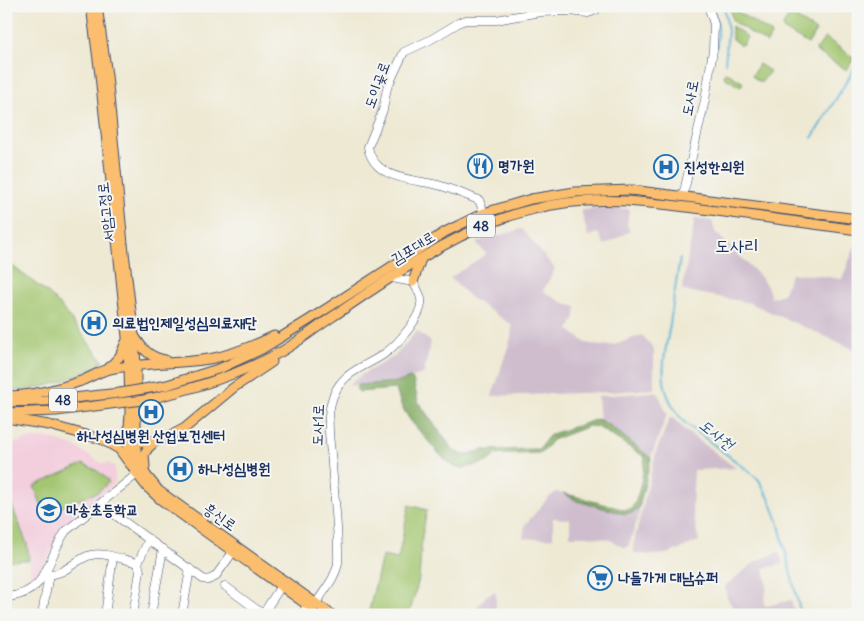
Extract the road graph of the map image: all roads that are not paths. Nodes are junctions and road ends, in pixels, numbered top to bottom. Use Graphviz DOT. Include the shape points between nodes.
graph roads {
  1 [pos="91,6"];
  2 [pos="98,6"];
  3 [pos="598,6"];
  4 [pos="708,6"];
  5 [pos="683,196"];
  6 [pos="484,213"];
  7 [pos="858,220"];
  8 [pos="488,223"];
  9 [pos="858,230"];
  10 [pos="421,259"];
  11 [pos="392,278"];
  12 [pos="413,282"];
  13 [pos="304,324"];
  14 [pos="311,331"];
  15 [pos="130,336"];
  16 [pos="172,362"];
  17 [pos="133,365"];
  18 [pos="107,370"];
  19 [pos="6,396"];
  20 [pos="6,402"];
  21 [pos="6,412"];
  22 [pos="133,414"];
  23 [pos="6,418"];
  24 [pos="101,439"];
  25 [pos="158,440"];
  26 [pos="131,441"];
  27 [pos="139,472"];
  28 [pos="100,504"];
  29 [pos="149,539"];
  30 [pos="163,549"];
  31 [pos="234,552"];
  32 [pos="113,557"];
  33 [pos="138,563"];
  34 [pos="190,569"];
  35 [pos="47,574"];
  36 [pos="225,586"];
  37 [pos="281,586"];
  38 [pos="7,597"];
  39 [pos="311,608"];
  40 [pos="264,614"];
  41 [pos="7,615"];
  42 [pos="42,615"];
  43 [pos="105,615"];
  44 [pos="133,615"];
  45 [pos="151,615"];
  46 [pos="182,615"];
  47 [pos="302,615"];
  48 [pos="322,615"];
  49 [pos="332,615"];
  1 -- 15 [label="main road, 서암고정로"];
  2 -- 15 [label="main road, 서암고정로"];
  3 -- 6 [label="street, 도이곶로" via="588,13 550,11 496,20 466,20 404,52 388,88 369,153 385,172 478,200"];
  4 -- 5 [label="street, 도사로" via="714,24 713,50"];
  5 -- 6 [label="main road, 김포대로 / 48" via="631,190 575,192 531,199"];
  5 -- 7 [label="main road, 김포대로 / 48"];
  6 -- 8 [label="street, 도이곶로"];
  6 -- 13 [label="main road, 김포대로 / 48" via="445,232"];
  8 -- 9 [label="main road, 김포대로 / 48" via="552,204 619,201"];
  8 -- 10 [label="main road, 김포대로 / 48"];
  10 -- 11 [label="main road, 김포대로 / 48"];
  10 -- 12 [label="main road"];
  11 -- 12 [label="street"];
  11 -- 14 [label="main road, 김포대로 / 48"];
  12 -- 39 [label="street, 도사1로" via="422,303 413,322 388,351 346,377 331,401 329,427 338,563"];
  13 -- 16 [label="main road" via="241,350 209,359"];
  13 -- 20 [label="main road, 김포대로 / 48, bridge" via="221,368 167,385 45,401"];
  14 -- 21 [label="main road, 김포대로 / 48, bridge" via="249,368 173,394 56,410"];
  14 -- 25 [label="main road" via="287,354 233,388 185,428"];
  15 -- 16 [label="main road" via="150,355"];
  15 -- 17 [label="main road, 서암고정로"];
  15 -- 18 [label="main road" via="120,356"];
  16 -- 17 [label="main road"];
  17 -- 18 [label="main road"];
  17 -- 22 [label="main road, 서암고정로"];
  18 -- 19 [label="main road" via="56,388"];
  22 -- 26 [label="main road, 흥신로"];
  23 -- 24 [label="main road"];
  24 -- 26 [label="main road"];
  24 -- 27 [label="main road" via="119,449"];
  25 -- 26 [label="main road"];
  25 -- 27 [label="main road" via="144,454"];
  26 -- 27 [label="main road, 흥신로"];
  26 -- 27 [label="main road, 흥신로"];
  27 -- 28 [label="street"];
  27 -- 31 [label="main road, 흥신로" via="146,487 160,499"];
  27 -- 39 [label="main road, 흥신로"];
  28 -- 29 [label="street"];
  28 -- 35 [label="street" via="66,531"];
  29 -- 30 [label="street"];
  29 -- 33 [label="street"];
  30 -- 34 [label="street"];
  30 -- 45 [label="street"];
  31 -- 34 [label="street" via="211,579 204,579"];
  31 -- 37 [label="main road, 흥신로"];
  32 -- 33 [label="street"];
  32 -- 35 [label="street" via="88,556 66,570"];
  32 -- 43 [label="street"];
  33 -- 44 [label="street" via="140,572"];
  34 -- 46 [label="street"];
  35 -- 38 [label="street" via="31,590"];
  35 -- 42 [label="street"];
  36 -- 40 [label="street"];
  37 -- 39 [label="main road, 흥신로"];
  37 -- 40 [label="street"];
  38 -- 41 [label="street"];
  39 -- 47 [label="street, 도사1로"];
  39 -- 48 [label="main road, 흥신로"];
  39 -- 49 [label="main road, 흥신로"];
}
